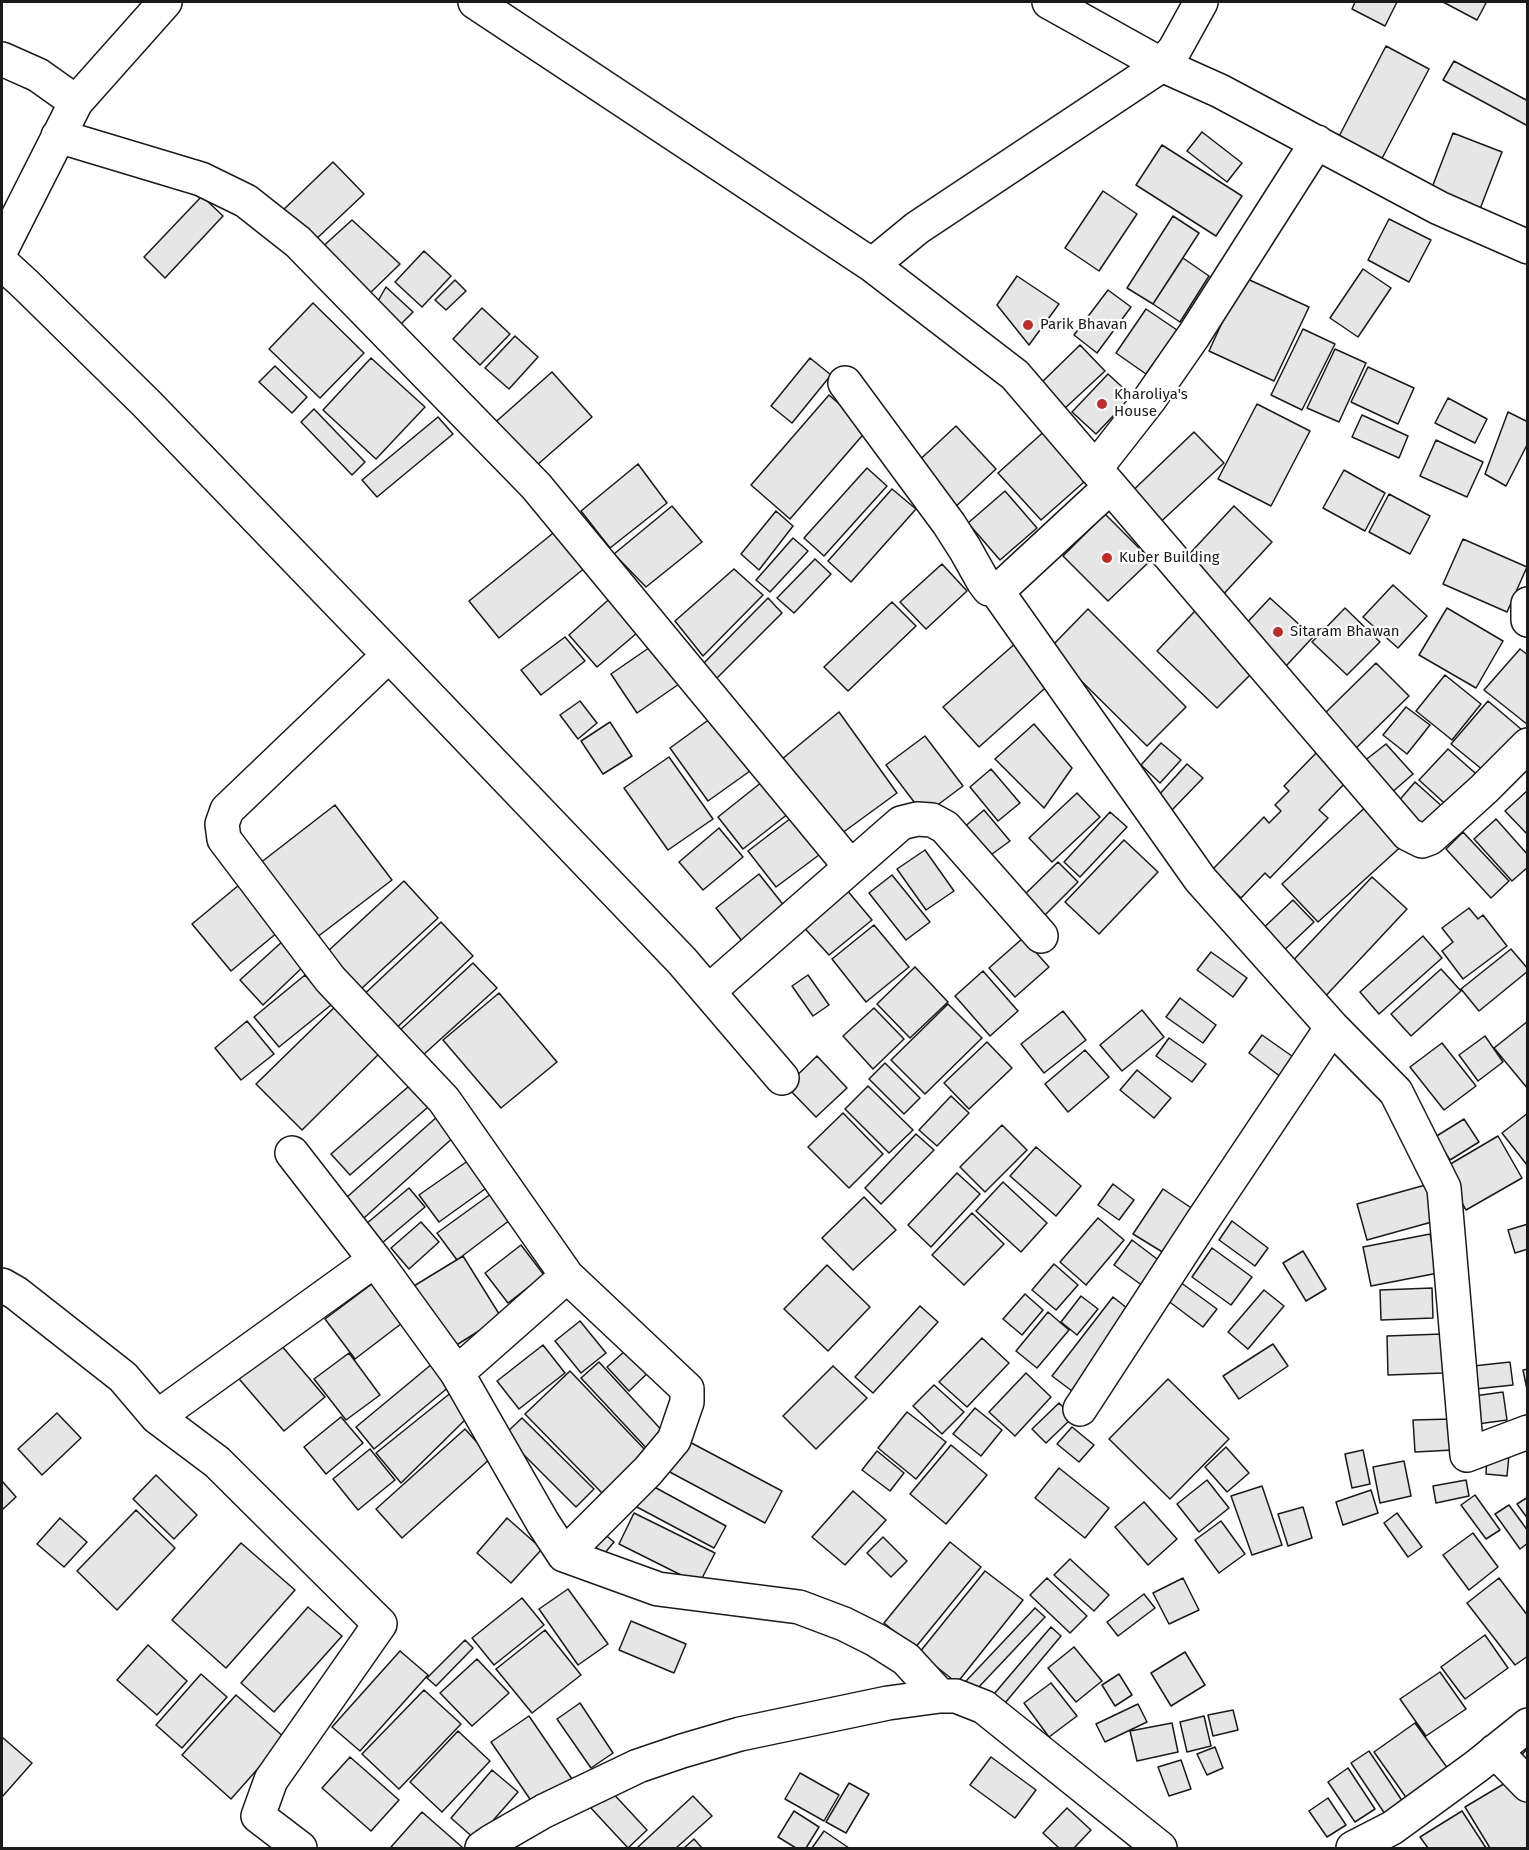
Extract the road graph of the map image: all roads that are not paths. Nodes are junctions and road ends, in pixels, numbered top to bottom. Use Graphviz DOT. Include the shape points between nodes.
graph roads {
  1 [pos="165,2"];
  2 [pos="475,2"];
  3 [pos="1049,2"];
  4 [pos="1201,2"];
  5 [pos="2,59"];
  6 [pos="1162,65"];
  7 [pos="76,102"];
  8 [pos="58,136"];
  9 [pos="1317,142"];
  10 [pos="1527,247"];
  11 [pos="2,248"];
  12 [pos="2,263"];
  13 [pos="872,265"];
  14 [pos="845,383"];
  15 [pos="1103,478"];
  16 [pos="996,590"];
  17 [pos="1527,603"];
  18 [pos="1527,620"];
  19 [pos="389,655"];
  20 [pos="1527,745"];
  21 [pos="850,866"];
  22 [pos="1041,936"];
  23 [pos="709,991"];
  24 [pos="1332,1027"];
  25 [pos="782,1078"];
  26 [pos="292,1153"];
  27 [pos="375,1260"];
  28 [pos="567,1276"];
  29 [pos="2,1285"];
  30 [pos="457,1372"];
  31 [pos="1080,1409"];
  32 [pos="157,1417"];
  33 [pos="1527,1432"];
  34 [pos="564,1555"];
  35 [pos="940,1696"];
  36 [pos="1527,1725"];
  37 [pos="1495,1751"];
  38 [pos="1527,1785"];
  39 [pos="300,1848"];
  40 [pos="482,1848"];
  41 [pos="1160,1848"];
  42 [pos="1353,1848"];
  1 -- 7 [label="street"];
  2 -- 13 [label="street"];
  3 -- 6 [label="street"];
  4 -- 6 [label="street"];
  5 -- 7 [label="street" via="38,75"];
  6 -- 9 [label="street"];
  6 -- 13 [label="street" via="917,228"];
  7 -- 8 [label="street"];
  8 -- 11 [label="street"];
  8 -- 21 [label="street" via="201,179 246,201 298,242 536,486"];
  9 -- 10 [label="street" via="1439,208"];
  9 -- 15 [label="street" via="1149,400"];
  12 -- 19 [label="street" via="156,413"];
  13 -- 15 [label="street" via="1015,375"];
  14 -- 16 [label="street" via="950,524 982,581"];
  15 -- 16 [label="street"];
  15 -- 20 [label="street" via="1408,834 1422,842 1430,837"];
  16 -- 24 [label="street" via="1200,879"];
  17 -- 18 [label="street"];
  19 -- 23 [label="street"];
  19 -- 28 [label="street" via="226,810 222,824 224,839 330,979 444,1100"];
  21 -- 22 [label="street" via="900,823 932,820 945,827"];
  21 -- 23 [label="street"];
  23 -- 25 [label="street"];
  24 -- 31 [label="street"];
  24 -- 33 [label="street" via="1396,1092 1444,1188 1467,1455"];
  26 -- 27 [label="street"];
  27 -- 30 [label="street"];
  27 -- 32 [label="street"];
  28 -- 30 [label="street"];
  28 -- 34 [label="street" via="687,1389 687,1402 674,1440 648,1472"];
  29 -- 32 [label="street" via="123,1377"];
  30 -- 34 [label="street"];
  32 -- 39 [label="street" via="217,1462 380,1624 271,1780 258,1816"];
  34 -- 35 [label="street" via="658,1589 799,1607 876,1640 906,1659"];
  35 -- 40 [label="street" via="888,1703 682,1750 544,1811"];
  35 -- 41 [label="street" via="956,1696 984,1707"];
  36 -- 37 [label="street"];
  37 -- 38 [label="street"];
  37 -- 42 [label="street" via="1392,1827"];
}
